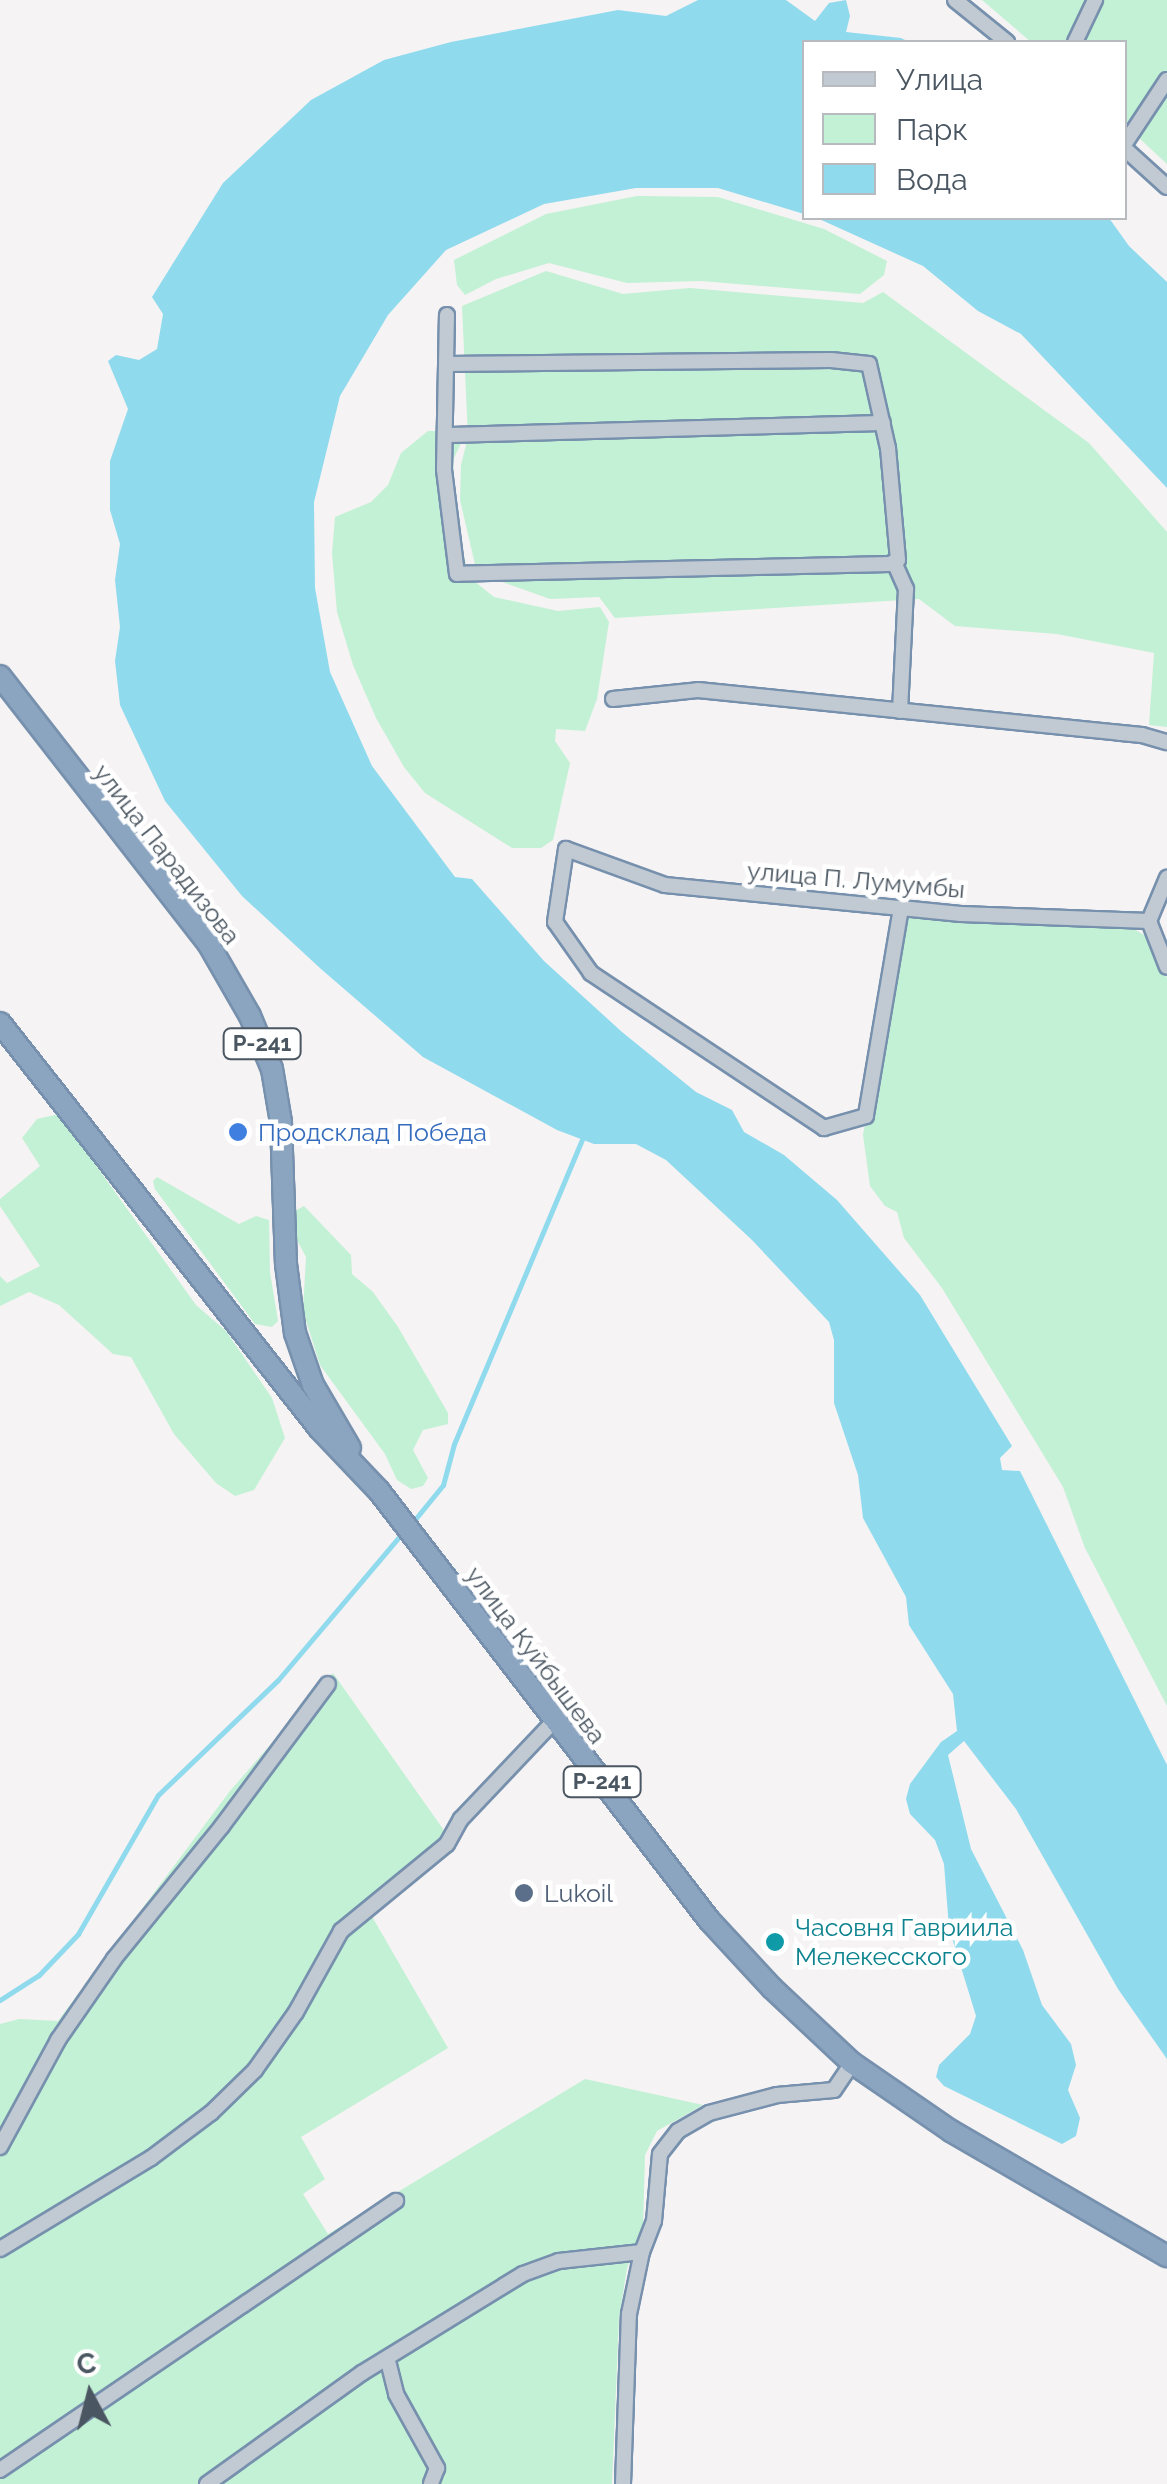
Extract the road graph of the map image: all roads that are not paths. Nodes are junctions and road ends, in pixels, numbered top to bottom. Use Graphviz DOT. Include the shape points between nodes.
graph roads {
  1 [pos="955,0"];
  2 [pos="1095,0"];
  3 [pos="1004,40"];
  4 [pos="1075,40"];
  5 [pos="1167,80"];
  6 [pos="1127,141"];
  7 [pos="1127,149"];
  8 [pos="1167,187"];
  9 [pos="447,315"];
  10 [pos="446,364"];
  11 [pos="882,423"];
  12 [pos="448,435"];
  13 [pos="894,562"];
  14 [pos="0,676"];
  15 [pos="613,699"];
  16 [pos="900,710"];
  17 [pos="1167,742"];
  18 [pos="1167,878"];
  19 [pos="901,908"];
  20 [pos="1149,921"];
  21 [pos="1166,960"];
  22 [pos="0,1023"];
  23 [pos="373,1484"];
  24 [pos="328,1684"];
  25 [pos="554,1720"];
  26 [pos="852,2063"];
  27 [pos="0,2148"];
  28 [pos="396,2202"];
  29 [pos="0,2249"];
  30 [pos="642,2252"];
  31 [pos="1167,2256"];
  32 [pos="388,2361"];
  33 [pos="0,2470"];
  34 [pos="207,2484"];
  35 [pos="431,2484"];
  36 [pos="623,2484"];
  1 -- 3 [label="street"];
  2 -- 4 [label="street"];
  5 -- 6 [label="street"];
  7 -- 8 [label="street"];
  9 -- 10 [label="street"];
  10 -- 11 [label="street" via="856,362 869,364"];
  10 -- 12 [label="street"];
  11 -- 12 [label="street"];
  11 -- 13 [label="street"];
  12 -- 13 [label="street" via="444,469 457,574"];
  13 -- 16 [label="street" via="906,588"];
  14 -- 23 [label="highway, улица Парадизова / Р-241" via="208,943 250,1016 272,1069 280,1122 295,1333 313,1384"];
  15 -- 16 [label="street" via="698,690"];
  16 -- 17 [label="street"];
  18 -- 20 [label="street"];
  19 -- 19 [label="street, улица П. Лумумбы" via="666,885 566,849 555,922 591,972 824,1128 866,1116"];
  19 -- 20 [label="street, улица П. Лумумбы"];
  20 -- 21 [label="street"];
  22 -- 23 [label="highway, улица Куйбышева" via="319,1428"];
  23 -- 25 [label="highway, улица Куйбышева / Р-241"];
  24 -- 27 [label="street" via="114,1959 58,2040"];
  25 -- 26 [label="highway, улица Куйбышева / Р-241" via="709,1920"];
  25 -- 29 [label="street" via="468,1811 446,1844 341,1931 255,2070 211,2114"];
  26 -- 30 [label="street" via="834,2090 727,2107 678,2131 660,2154 654,2220"];
  26 -- 31 [label="highway, улица Куйбышева / Р-241" via="950,2131"];
  28 -- 33 [label="street"];
  30 -- 32 [label="street" via="538,2266"];
  30 -- 36 [label="street" via="629,2314"];
  32 -- 34 [label="street" via="362,2372"];
  32 -- 35 [label="street" via="396,2394 437,2468"];
}
